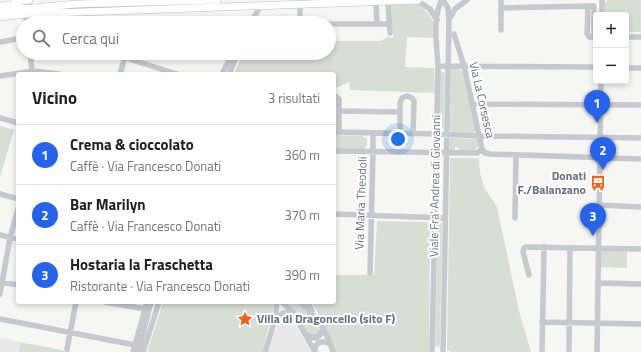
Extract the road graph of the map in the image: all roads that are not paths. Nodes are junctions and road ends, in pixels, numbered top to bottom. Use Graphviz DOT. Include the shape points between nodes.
graph roads {
  1 [pos="29,0"];
  2 [pos="218,0"];
  3 [pos="417,0"];
  4 [pos="443,0"];
  5 [pos="466,0"];
  6 [pos="501,0"];
  7 [pos="602,0"];
  8 [pos="388,1"];
  9 [pos="376,2"];
  10 [pos="1,4"];
  11 [pos="76,4"];
  12 [pos="300,4"];
  13 [pos="260,6"];
  14 [pos="501,8"];
  15 [pos="139,10"];
  16 [pos="0,12"];
  17 [pos="594,12"];
  18 [pos="602,12"];
  19 [pos="25,14"];
  20 [pos="137,16"];
  21 [pos="255,16"];
  22 [pos="300,16"];
  23 [pos="0,17"];
  24 [pos="437,20"];
  25 [pos="449,20"];
  26 [pos="336,24"];
  27 [pos="377,24"];
  28 [pos="390,24"];
  29 [pos="501,30"];
  30 [pos="390,33"];
  31 [pos="454,34"];
  32 [pos="629,37"];
  33 [pos="641,38"];
  34 [pos="16,39"];
  35 [pos="0,42"];
  36 [pos="31,60"];
  37 [pos="124,60"];
  38 [pos="139,60"];
  39 [pos="229,60"];
  40 [pos="235,60"];
  41 [pos="438,66"];
  42 [pos="464,66"];
  43 [pos="447,67"];
  44 [pos="593,67"];
  45 [pos="629,68"];
  46 [pos="641,68"];
  47 [pos="32,71"];
  48 [pos="26,72"];
  49 [pos="50,72"];
  50 [pos="121,72"];
  51 [pos="172,72"];
  52 [pos="223,72"];
  53 [pos="231,72"];
  54 [pos="16,74"];
  55 [pos="0,76"];
  56 [pos="601,84"];
  57 [pos="336,97"];
  58 [pos="472,104"];
  59 [pos="601,105"];
  60 [pos="641,105"];
  61 [pos="339,111"];
  62 [pos="400,112"];
  63 [pos="0,118"];
  64 [pos="16,122"];
  65 [pos="336,132"];
  66 [pos="373,133"];
  67 [pos="400,134"];
  68 [pos="413,134"];
  69 [pos="436,134"];
  70 [pos="447,134"];
  71 [pos="480,136"];
  72 [pos="601,138"];
  73 [pos="641,138"];
  74 [pos="482,149"];
  75 [pos="336,151"];
  76 [pos="373,152"];
  77 [pos="435,152"];
  78 [pos="446,153"];
  79 [pos="516,155"];
  80 [pos="601,158"];
  81 [pos="641,159"];
  82 [pos="0,194"];
  83 [pos="16,198"];
  84 [pos="599,205"];
  85 [pos="641,207"];
  86 [pos="336,214"];
  87 [pos="16,216"];
  88 [pos="372,216"];
  89 [pos="434,217"];
  90 [pos="445,218"];
  91 [pos="515,218"];
  92 [pos="0,235"];
  93 [pos="10,238"];
  94 [pos="16,239"];
  95 [pos="544,247"];
  96 [pos="570,248"];
  97 [pos="598,249"];
  98 [pos="641,249"];
  99 [pos="370,273"];
  100 [pos="529,275"];
  101 [pos="1,282"];
  102 [pos="598,284"];
  103 [pos="641,284"];
  104 [pos="16,285"];
  105 [pos="0,294"];
  106 [pos="76,304"];
  107 [pos="116,304"];
  108 [pos="146,304"];
  109 [pos="151,304"];
  110 [pos="158,304"];
  111 [pos="277,304"];
  112 [pos="284,304"];
  113 [pos="302,304"];
  114 [pos="309,304"];
  115 [pos="145,309"];
  116 [pos="293,313"];
  117 [pos="313,313"];
  118 [pos="0,319"];
  119 [pos="275,319"];
  120 [pos="542,322"];
  121 [pos="569,322"];
  122 [pos="597,323"];
  123 [pos="641,324"];
  124 [pos="323,328"];
  125 [pos="70,333"];
  126 [pos="306,334"];
  127 [pos="135,345"];
  128 [pos="331,346"];
  129 [pos="67,349"];
  130 [pos="432,350"];
  131 [pos="443,351"];
  132 [pos="133,352"];
  133 [pos="138,352"];
  134 [pos="143,352"];
  135 [pos="265,352"];
  136 [pos="315,352"];
  137 [pos="333,352"];
  138 [pos="542,352"];
  139 [pos="569,352"];
  140 [pos="597,352"];
  1 -- 10 [label="main road"];
  2 -- 11 [label="main road"];
  3 -- 8 [label="main road"];
  3 -- 24 [label="street" via="430,9"];
  4 -- 24 [label="street, Viale Fra' Andrea di Giovanni"];
  4 -- 25 [label="street, Viale Fra' Andrea di Giovanni" via="448,8"];
  5 -- 25 [label="street" via="455,9"];
  6 -- 14 [label="street"];
  7 -- 18 [label="street"];
  8 -- 9 [label="main road"];
  8 -- 28 [label="street"];
  9 -- 12 [label="main road"];
  9 -- 27 [label="street"];
  10 -- 11 [label="main road"];
  11 -- 16 [label="main road"];
  12 -- 13 [label="main road"];
  12 -- 22 [label="street"];
  13 -- 15 [label="main road"];
  13 -- 21 [label="street"];
  14 -- 17 [label="street" via="594,6"];
  14 -- 29 [label="street"];
  15 -- 19 [label="main road"];
  15 -- 20 [label="street"];
  19 -- 23 [label="main road"];
  24 -- 41 [label="street, Viale Fra' Andrea di Giovanni"];
  25 -- 43 [label="street, Viale Fra' Andrea di Giovanni"];
  26 -- 27 [label="street"];
  27 -- 28 [label="street"];
  28 -- 30 [label="street"];
  31 -- 42 [label="street, Via La Corsesca"];
  32 -- 33 [label="street"];
  34 -- 35 [label="street"];
  36 -- 47 [label="street"];
  37 -- 50 [label="street"];
  38 -- 51 [label="street"];
  39 -- 52 [label="street"];
  40 -- 53 [label="street"];
  41 -- 43 [label="street"];
  41 -- 69 [label="street, Viale Fra' Andrea di Giovanni"];
  42 -- 43 [label="street"];
  42 -- 44 [label="street"];
  42 -- 58 [label="street, Via La Corsesca"];
  43 -- 70 [label="street, Viale Fra' Andrea di Giovanni"];
  45 -- 46 [label="street"];
  47 -- 48 [label="street"];
  47 -- 49 [label="street"];
  54 -- 55 [label="street"];
  56 -- 59 [label="street"];
  57 -- 61 [label="street" via="339,99"];
  58 -- 59 [label="street"];
  58 -- 71 [label="street, Via La Corsesca"];
  59 -- 60 [label="street"];
  59 -- 72 [label="street"];
  61 -- 62 [label="street"];
  61 -- 65 [label="street"];
  62 -- 67 [label="street"];
  62 -- 68 [label="street" via="402,98 412,98"];
  63 -- 64 [label="street"];
  65 -- 66 [label="street"];
  66 -- 67 [label="street"];
  66 -- 76 [label="street, Via Maria Theodoli"];
  67 -- 68 [label="street"];
  68 -- 69 [label="street"];
  69 -- 70 [label="street"];
  69 -- 77 [label="street, Viale Fra' Andrea di Giovanni"];
  70 -- 71 [label="street"];
  70 -- 78 [label="street, Viale Fra' Andrea di Giovanni"];
  71 -- 72 [label="street"];
  71 -- 74 [label="street, Via La Corsesca"];
  72 -- 73 [label="street"];
  72 -- 80 [label="street"];
  74 -- 78 [label="street" via="477,153"];
  74 -- 79 [label="street, Via La Corsesca" via="490,154"];
  75 -- 76 [label="street"];
  76 -- 77 [label="street"];
  76 -- 88 [label="street, Via Maria Theodoli"];
  77 -- 78 [label="street"];
  77 -- 89 [label="street, Viale Fra' Andrea di Giovanni"];
  78 -- 90 [label="street, Viale Fra' Andrea di Giovanni"];
  79 -- 80 [label="street, Via La Corsesca"];
  79 -- 91 [label="street"];
  80 -- 81 [label="street, Via La Corsesca"];
  80 -- 84 [label="street"];
  82 -- 83 [label="street"];
  84 -- 85 [label="street"];
  84 -- 97 [label="street"];
  86 -- 88 [label="street"];
  87 -- 93 [label="street"];
  88 -- 89 [label="street"];
  88 -- 99 [label="street, Via Maria Theodoli"];
  89 -- 90 [label="street"];
  89 -- 130 [label="street, Viale Fra' Andrea di Giovanni"];
  90 -- 131 [label="street, Viale Fra' Andrea di Giovanni"];
  92 -- 93 [label="street"];
  93 -- 94 [label="street"];
  93 -- 101 [label="street"];
  95 -- 96 [label="street"];
  95 -- 100 [label="street" via="524,248"];
  95 -- 120 [label="street"];
  96 -- 97 [label="street"];
  96 -- 121 [label="street"];
  97 -- 98 [label="street"];
  97 -- 102 [label="street"];
  101 -- 104 [label="street"];
  101 -- 105 [label="street"];
  102 -- 103 [label="street"];
  102 -- 122 [label="street"];
  106 -- 125 [label="street"];
  107 -- 115 [label="street"];
  108 -- 115 [label="street"];
  109 -- 133 [label="street"];
  110 -- 134 [label="street"];
  111 -- 119 [label="street"];
  112 -- 116 [label="street"];
  113 -- 117 [label="street"];
  114 -- 117 [label="street"];
  115 -- 127 [label="street"];
  116 -- 119 [label="street" via="283,312"];
  116 -- 126 [label="street"];
  117 -- 124 [label="street"];
  118 -- 125 [label="street"];
  119 -- 135 [label="street"];
  120 -- 121 [label="street"];
  120 -- 138 [label="street"];
  121 -- 122 [label="street"];
  121 -- 139 [label="street"];
  122 -- 123 [label="street"];
  122 -- 140 [label="street"];
  124 -- 126 [label="street" via="316,338"];
  124 -- 128 [label="street"];
  125 -- 127 [label="street"];
  125 -- 129 [label="street"];
  126 -- 136 [label="street"];
  127 -- 132 [label="street"];
  128 -- 136 [label="street" via="326,342 320,342 316,345"];
  128 -- 137 [label="street"];
  130 -- 131 [label="street"];
}
